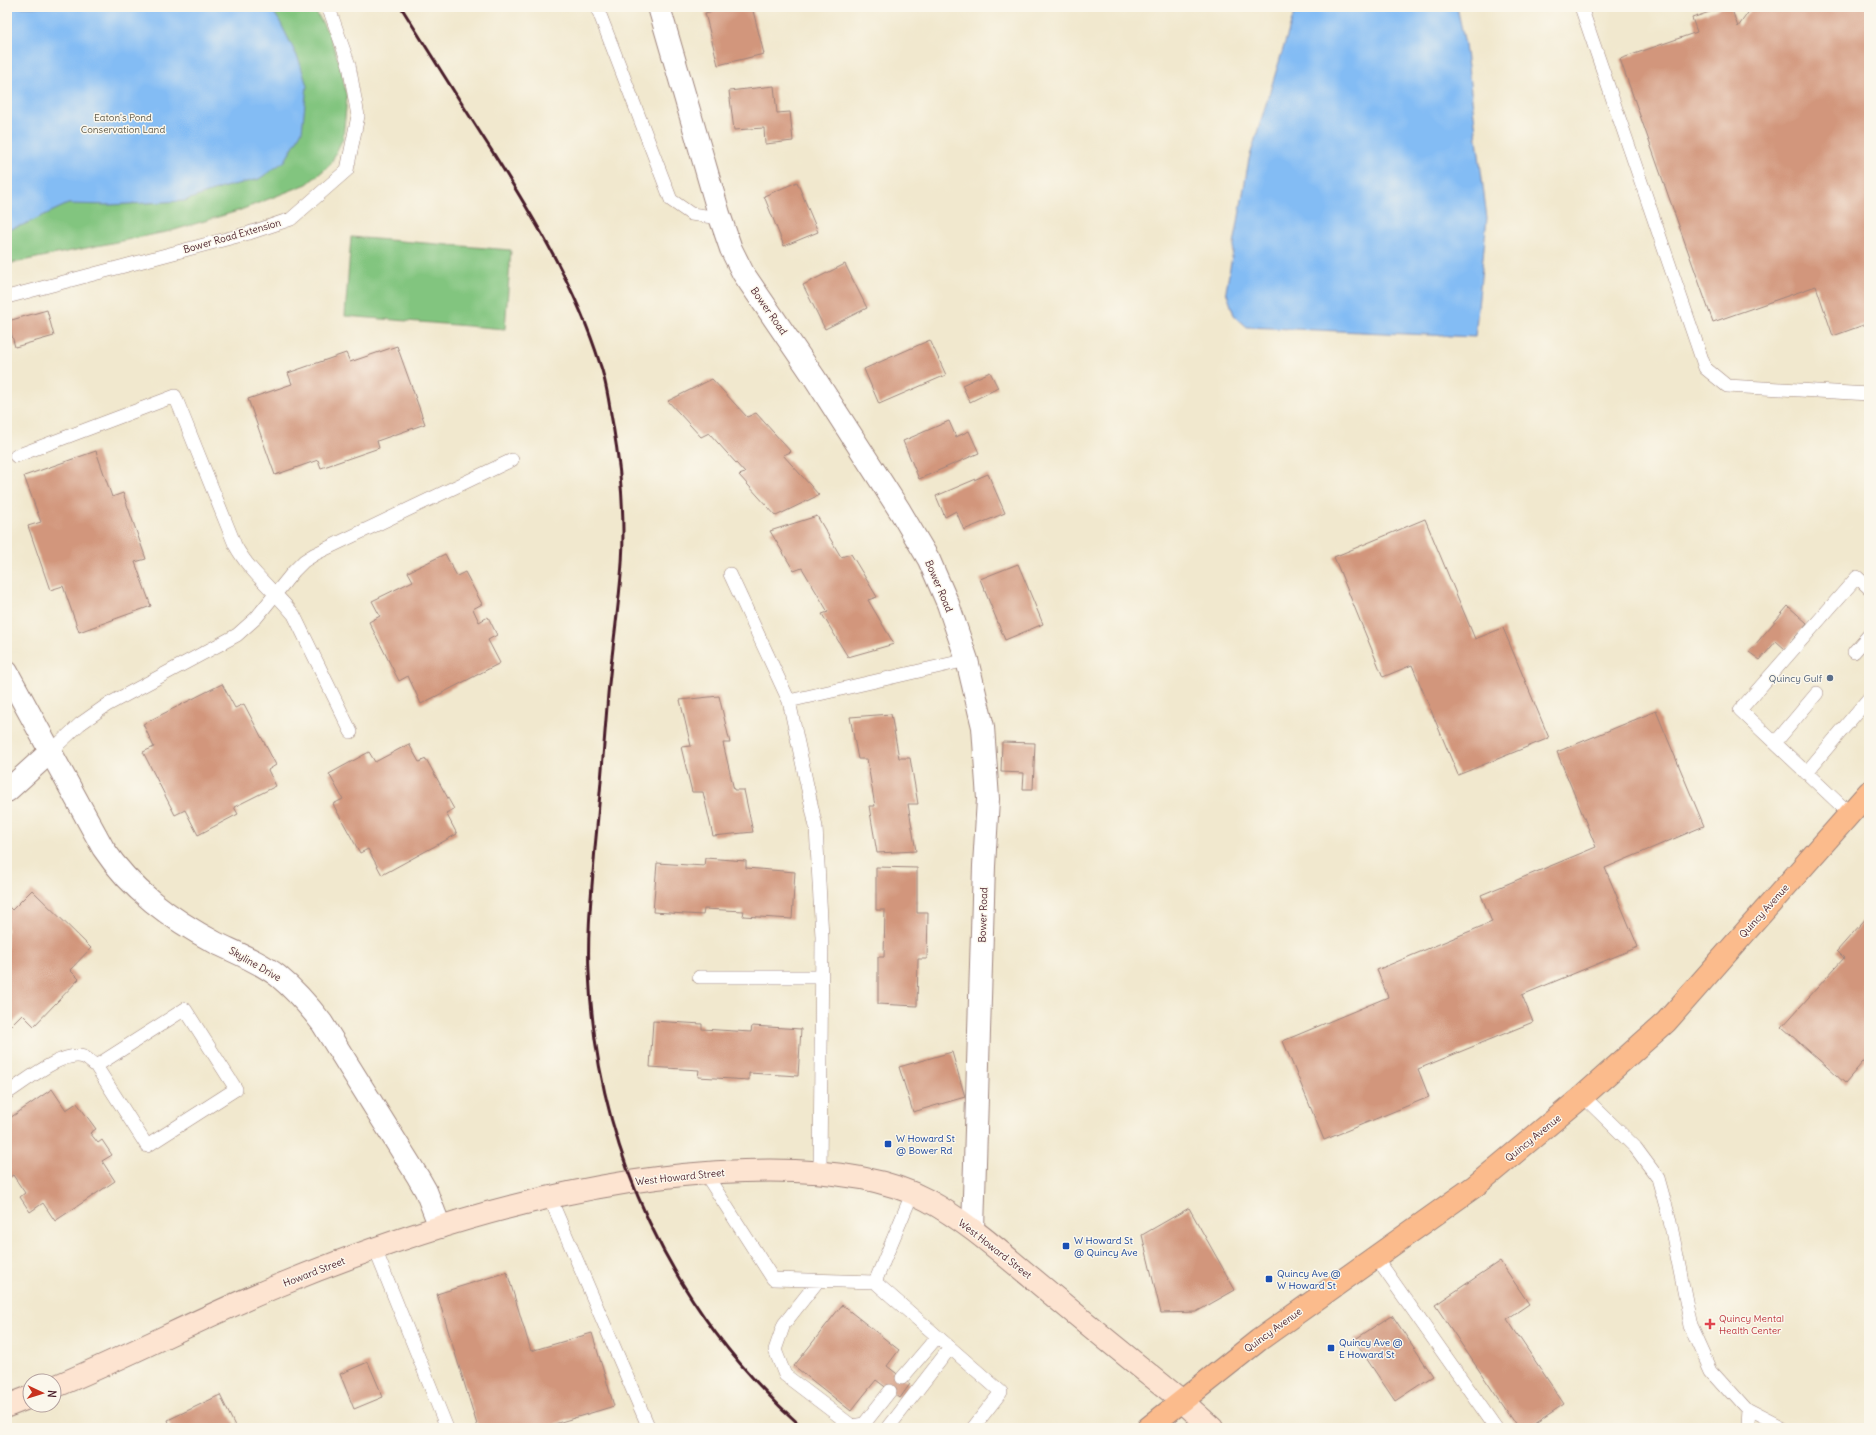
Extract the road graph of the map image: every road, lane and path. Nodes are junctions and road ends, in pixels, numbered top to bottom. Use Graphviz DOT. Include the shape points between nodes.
graph roads {
  1 [pos="327,7"];
  2 [pos="597,7"];
  3 [pos="660,7"];
  4 [pos="1581,7"];
  5 [pos="720,218"];
  6 [pos="7,297"];
  7 [pos="1869,394"];
  8 [pos="16,456"];
  9 [pos="512,460"];
  10 [pos="730,574"];
  11 [pos="1869,588"];
  12 [pos="276,594"];
  13 [pos="1869,635"];
  14 [pos="1854,652"];
  15 [pos="967,660"];
  16 [pos="7,672"];
  17 [pos="1817,693"];
  18 [pos="1869,698"];
  19 [pos="789,701"];
  20 [pos="351,732"];
  21 [pos="1775,743"];
  22 [pos="50,752"];
  23 [pos="1806,772"];
  24 [pos="7,791"];
  25 [pos="1869,792"];
  26 [pos="1850,814"];
  27 [pos="699,977"];
  28 [pos="821,977"];
  29 [pos="96,1066"];
  30 [pos="7,1094"];
  31 [pos="1583,1096"];
  32 [pos="705,1173"];
  33 [pos="820,1173"];
  34 [pos="586,1191"];
  35 [pos="912,1194"];
  36 [pos="550,1198"];
  37 [pos="440,1228"];
  38 [pos="972,1229"];
  39 [pos="374,1249"];
  40 [pos="1375,1256"];
  41 [pos="818,1281"];
  42 [pos="875,1282"];
  43 [pos="937,1337"];
  44 [pos="950,1348"];
  45 [pos="902,1378"];
  46 [pos="62,1383"];
  47 [pos="890,1391"];
  48 [pos="22,1400"];
  49 [pos="1181,1400"];
  50 [pos="7,1406"];
  51 [pos="1747,1410"];
  52 [pos="872,1413"];
  53 [pos="888,1427"];
  54 [pos="447,1428"];
  55 [pos="649,1428"];
  56 [pos="972,1428"];
  57 [pos="1148,1428"];
  58 [pos="1212,1428"];
  59 [pos="1496,1428"];
  60 [pos="1746,1428"];
  61 [pos="1782,1428"];
  1 -- 6 [label="lane, Bower Road Extension" via="349,65 358,116 347,170 291,219 249,233"];
  2 -- 5 [label="lane" via="670,200 691,214"];
  3 -- 5 [label="street, Bower Road"];
  4 -- 7 [label="lane" via="1705,368 1727,386"];
  5 -- 15 [label="street, Bower Road" via="743,273 814,377 900,510 929,560 948,604"];
  8 -- 12 [label="lane" via="175,396 235,545 250,568"];
  9 -- 12 [label="lane" via="315,554 294,571"];
  10 -- 19 [label="lane"];
  11 -- 21 [label="lane" via="1857,577 1740,710"];
  12 -- 20 [label="lane" via="301,627"];
  12 -- 22 [label="lane" via="256,618 237,635 107,705 80,724"];
  13 -- 14 [label="lane"];
  15 -- 19 [label="lane"];
  15 -- 38 [label="street, Bower Road" via="983,727 988,800"];
  16 -- 22 [label="street, Skyline Drive"];
  17 -- 21 [label="lane"];
  18 -- 23 [label="lane"];
  19 -- 28 [label="lane" via="816,827 822,937"];
  21 -- 23 [label="lane"];
  22 -- 24 [label="street"];
  22 -- 37 [label="street, Skyline Drive" via="103,848 114,864 144,896 183,924 277,975 309,1006 426,1191"];
  23 -- 26 [label="lane"];
  25 -- 26 [label="main road, Quincy Avenue"];
  26 -- 31 [label="main road, Quincy Avenue" via="1666,1022"];
  27 -- 28 [label="lane"];
  28 -- 33 [label="lane"];
  29 -- 29 [label="lane" via="185,1009 236,1089 147,1146"];
  29 -- 30 [label="lane" via="84,1057 68,1057 50,1065"];
  31 -- 40 [label="main road, Quincy Avenue" via="1475,1186"];
  31 -- 51 [label="lane" via="1635,1147 1658,1178 1670,1221 1691,1326 1711,1370"];
  32 -- 33 [label="street, West Howard Street" via="758,1170"];
  32 -- 34 [label="street, West Howard Street" via="632,1182"];
  32 -- 41 [label="lane" via="773,1280"];
  33 -- 35 [label="street, West Howard Street" via="873,1181"];
  34 -- 36 [label="street, Howard Street"];
  35 -- 38 [label="street, West Howard Street"];
  35 -- 42 [label="lane"];
  36 -- 37 [label="street, Howard Street"];
  36 -- 55 [label="lane"];
  37 -- 39 [label="street, Howard Street"];
  38 -- 49 [label="street, West Howard Street"];
  39 -- 46 [label="street, Howard Street" via="273,1288"];
  39 -- 54 [label="lane"];
  40 -- 49 [label="main road, Quincy Avenue"];
  40 -- 59 [label="lane"];
  41 -- 42 [label="lane"];
  41 -- 52 [label="lane" via="784,1324 775,1350 785,1375 852,1426 864,1424"];
  42 -- 43 [label="lane"];
  43 -- 44 [label="lane"];
  43 -- 45 [label="lane"];
  44 -- 53 [label="lane"];
  44 -- 56 [label="lane" via="1001,1392"];
  47 -- 52 [label="lane"];
  48 -- 50 [label="street"];
  49 -- 57 [label="main road, Quincy Avenue"];
  49 -- 58 [label="street, West Howard Street"];
  51 -- 60 [label="lane"];
  51 -- 61 [label="lane"];
  52 -- 53 [label="lane"];
}
